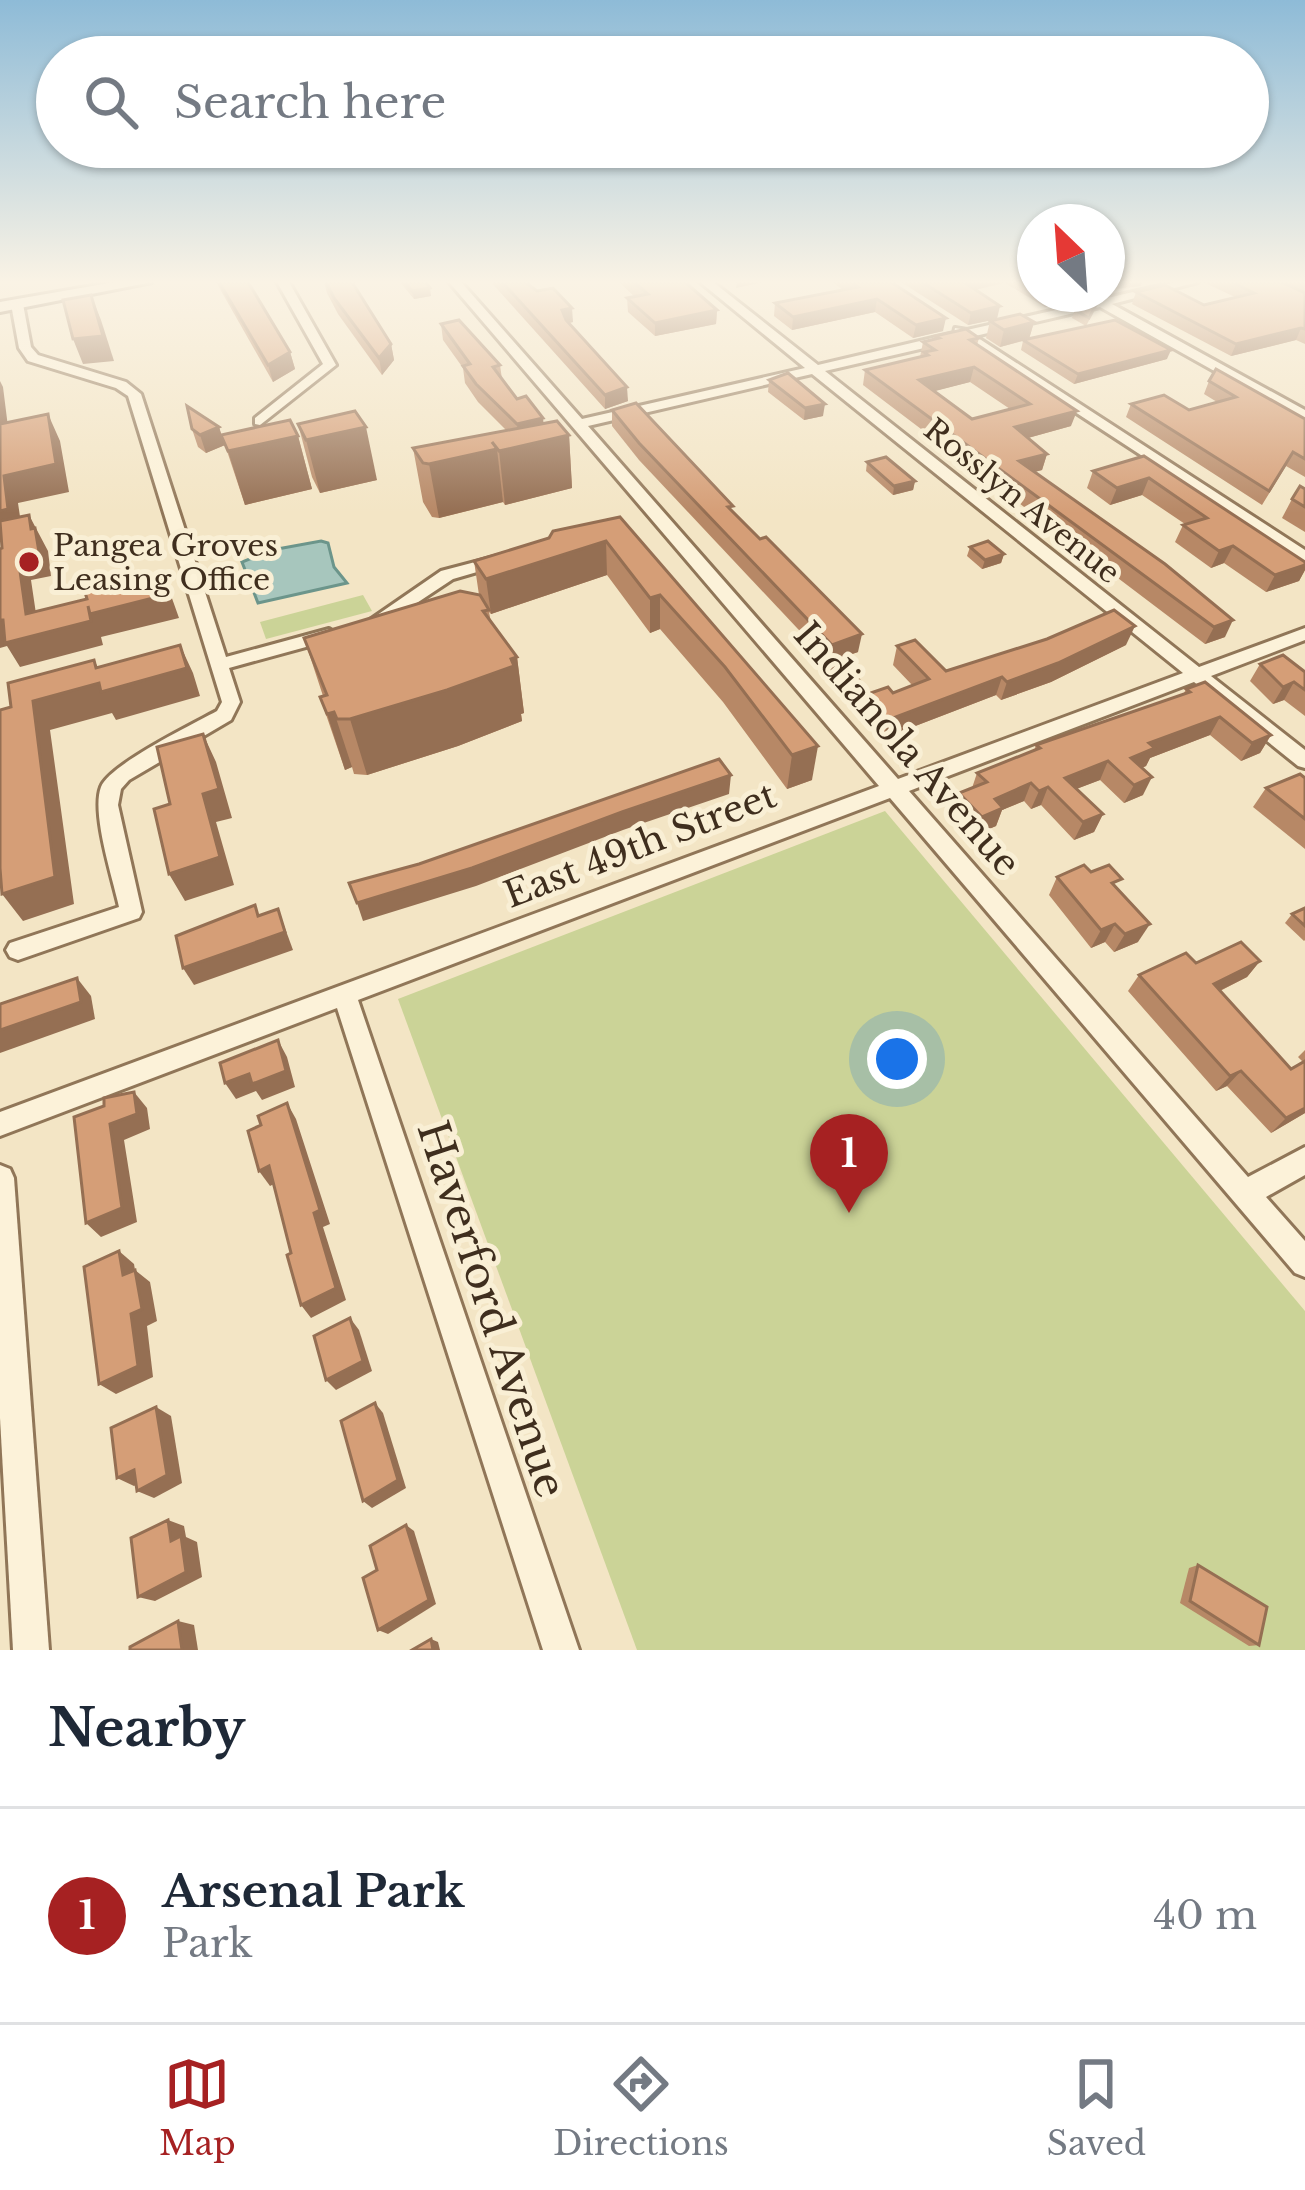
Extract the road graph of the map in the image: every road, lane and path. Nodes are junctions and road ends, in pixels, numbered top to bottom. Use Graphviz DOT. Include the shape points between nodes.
graph roads {
  1 [pos="37,359"];
  2 [pos="327,359"];
  3 [pos="522,359"];
  4 [pos="802,359"];
  5 [pos="857,359"];
  6 [pos="1003,359"];
  7 [pos="1203,359"];
  8 [pos="814,369"];
  9 [pos="1305,416"];
  10 [pos="260,421"];
  11 [pos="578,424"];
  12 [pos="511,557"];
  13 [pos="1305,557"];
  14 [pos="362,626"];
  15 [pos="340,632"];
  16 [pos="1305,634"];
  17 [pos="219,665"];
  18 [pos="1197,675"];
  19 [pos="1305,761"];
  20 [pos="893,788"];
  21 [pos="18,950"];
  22 [pos="344,994"];
  23 [pos="0,1124"];
  24 [pos="1305,1160"];
  25 [pos="0,1178"];
  26 [pos="1245,1194"];
  27 [pos="1305,1263"];
  28 [pos="31,1650"];
  29 [pos="561,1650"];
  1 -- 17 [label="street" via="134,394"];
  2 -- 10 [label="street"];
  3 -- 11 [label="street, Indianola Avenue"];
  4 -- 8 [label="street, Rosslyn Avenue"];
  5 -- 8 [label="street"];
  6 -- 13 [label="street"];
  7 -- 9 [label="street"];
  8 -- 11 [label="street"];
  8 -- 18 [label="street, Rosslyn Avenue"];
  11 -- 20 [label="street, Indianola Avenue"];
  12 -- 14 [label="street" via="447,575 384,620"];
  15 -- 17 [label="street"];
  16 -- 18 [label="street, East 49th Street"];
  17 -- 21 [label="street" via="229,710 122,775 108,794 131,912"];
  18 -- 19 [label="street, Rosslyn Avenue"];
  18 -- 20 [label="street, East 49th Street"];
  20 -- 22 [label="street, East 49th Street"];
  20 -- 26 [label="street, Indianola Avenue"];
  22 -- 23 [label="street, East 49th Street"];
  22 -- 29 [label="street, Haverford Avenue"];
  24 -- 26 [label="street"];
  25 -- 28 [label="street"];
  26 -- 27 [label="street, Indianola Avenue"];
}
